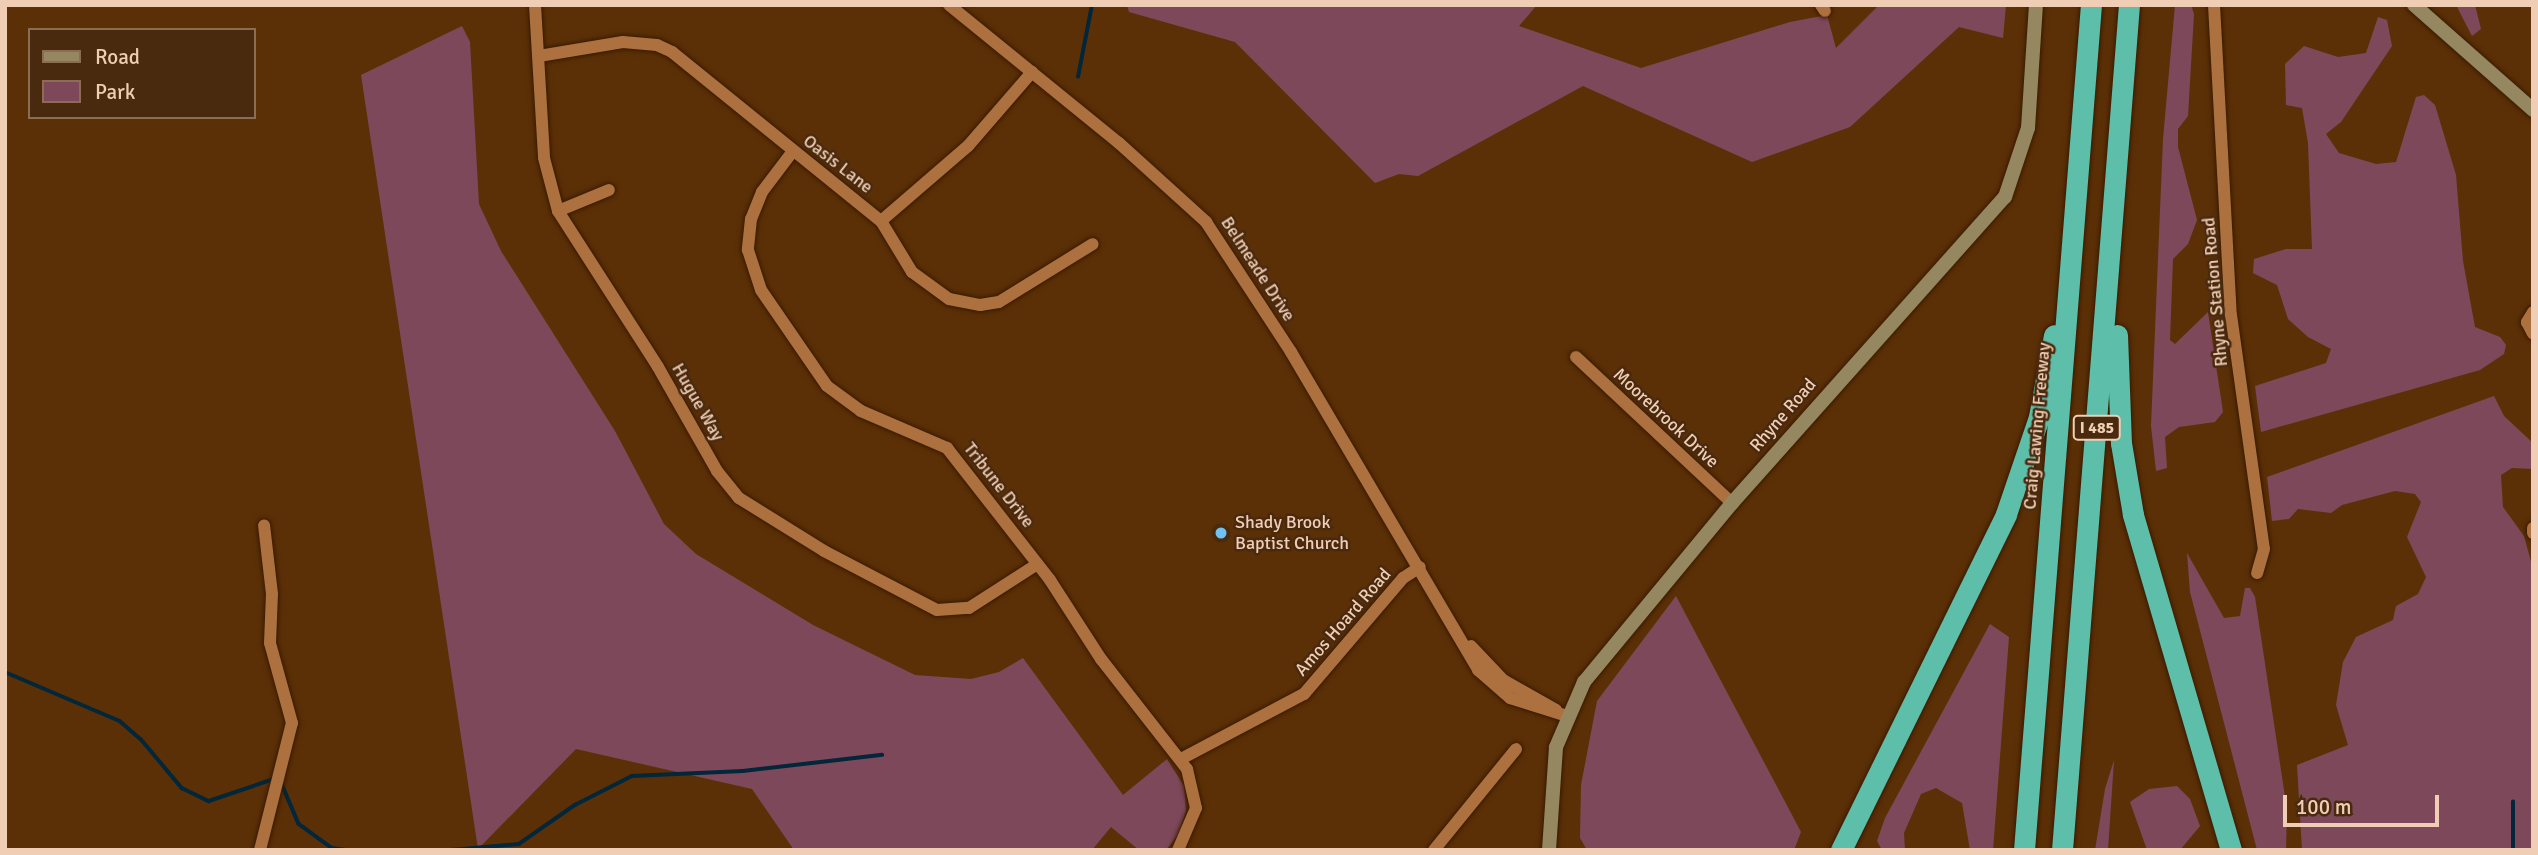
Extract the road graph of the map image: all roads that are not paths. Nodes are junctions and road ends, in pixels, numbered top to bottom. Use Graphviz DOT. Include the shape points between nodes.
graph roads {
  1 [pos="534,5"];
  2 [pos="949,5"];
  3 [pos="2036,5"];
  4 [pos="2091,5"];
  5 [pos="2129,5"];
  6 [pos="2214,5"];
  7 [pos="2414,5"];
  8 [pos="540,56"];
  9 [pos="1032,72"];
  10 [pos="2533,110"];
  11 [pos="793,151"];
  12 [pos="2119,155"];
  13 [pos="609,190"];
  14 [pos="2079,191"];
  15 [pos="558,211"];
  16 [pos="881,221"];
  17 [pos="1093,244"];
  18 [pos="2533,312"];
  19 [pos="2530,329"];
  20 [pos="1576,358"];
  21 [pos="1732,503"];
  22 [pos="264,525"];
  23 [pos="1036,565"];
  24 [pos="1420,567"];
  25 [pos="2257,573"];
  26 [pos="1567,716"];
  27 [pos="1516,749"];
  28 [pos="1181,759"];
  29 [pos="260,850"];
  30 [pos="1178,850"];
  31 [pos="1434,850"];
  32 [pos="1549,850"];
  33 [pos="1841,850"];
  34 [pos="2024,850"];
  35 [pos="2062,850"];
  36 [pos="2231,850"];
  1 -- 8 [label="street, Hugue Way"];
  2 -- 9 [label="street, Belmeade Drive"];
  3 -- 21 [label="street, Rhyne Road" via="2028,128 2005,197"];
  4 -- 14 [label="highway, Craig Lawing Freeway / I 485"];
  5 -- 12 [label="highway, I 485"];
  6 -- 25 [label="street, Rhyne Station Road" via="2231,315 2264,549"];
  7 -- 10 [label="street"];
  8 -- 11 [label="street, Oasis Lane" via="623,42 657,45 690,65"];
  8 -- 15 [label="street, Hugue Way" via="544,159"];
  9 -- 16 [label="street" via="968,146"];
  9 -- 24 [label="street, Belmeade Drive" via="1183,198 1217,236"];
  11 -- 16 [label="street, Oasis Lane"];
  11 -- 23 [label="street, Tribune Drive" via="762,192 751,219 747,250 761,290 827,386 846,403 947,448"];
  12 -- 35 [label="highway, I 485"];
  12 -- 36 [label="highway" via="2117,374 2126,474 2145,562"];
  13 -- 15 [label="street"];
  14 -- 33 [label="highway" via="2049,367 2026,460 1983,564"];
  14 -- 34 [label="highway, Craig Lawing Freeway / I 485"];
  15 -- 23 [label="street, Hugue Way" via="658,367 717,471 739,498 824,551 937,610 969,608"];
  16 -- 17 [label="street, Oasis Lane" via="912,272 934,291 960,302 999,302"];
  18 -- 19 [label="street"];
  20 -- 21 [label="street, Moorebrook Drive"];
  21 -- 26 [label="street, Rhyne Road" via="1604,655"];
  22 -- 29 [label="street" via="272,594 270,643 292,723"];
  23 -- 28 [label="street, Tribune Drive" via="1101,659"];
  24 -- 26 [label="street, Belmeade Drive" via="1457,638 1494,687 1531,708"];
  24 -- 28 [label="street, Amos Hoard Road" via="1403,578 1304,694"];
  26 -- 32 [label="street, Rhyne Road" via="1551,778"];
  27 -- 31 [label="street"];
  28 -- 30 [label="street, Tribune Drive" via="1192,782 1196,808"];
}
